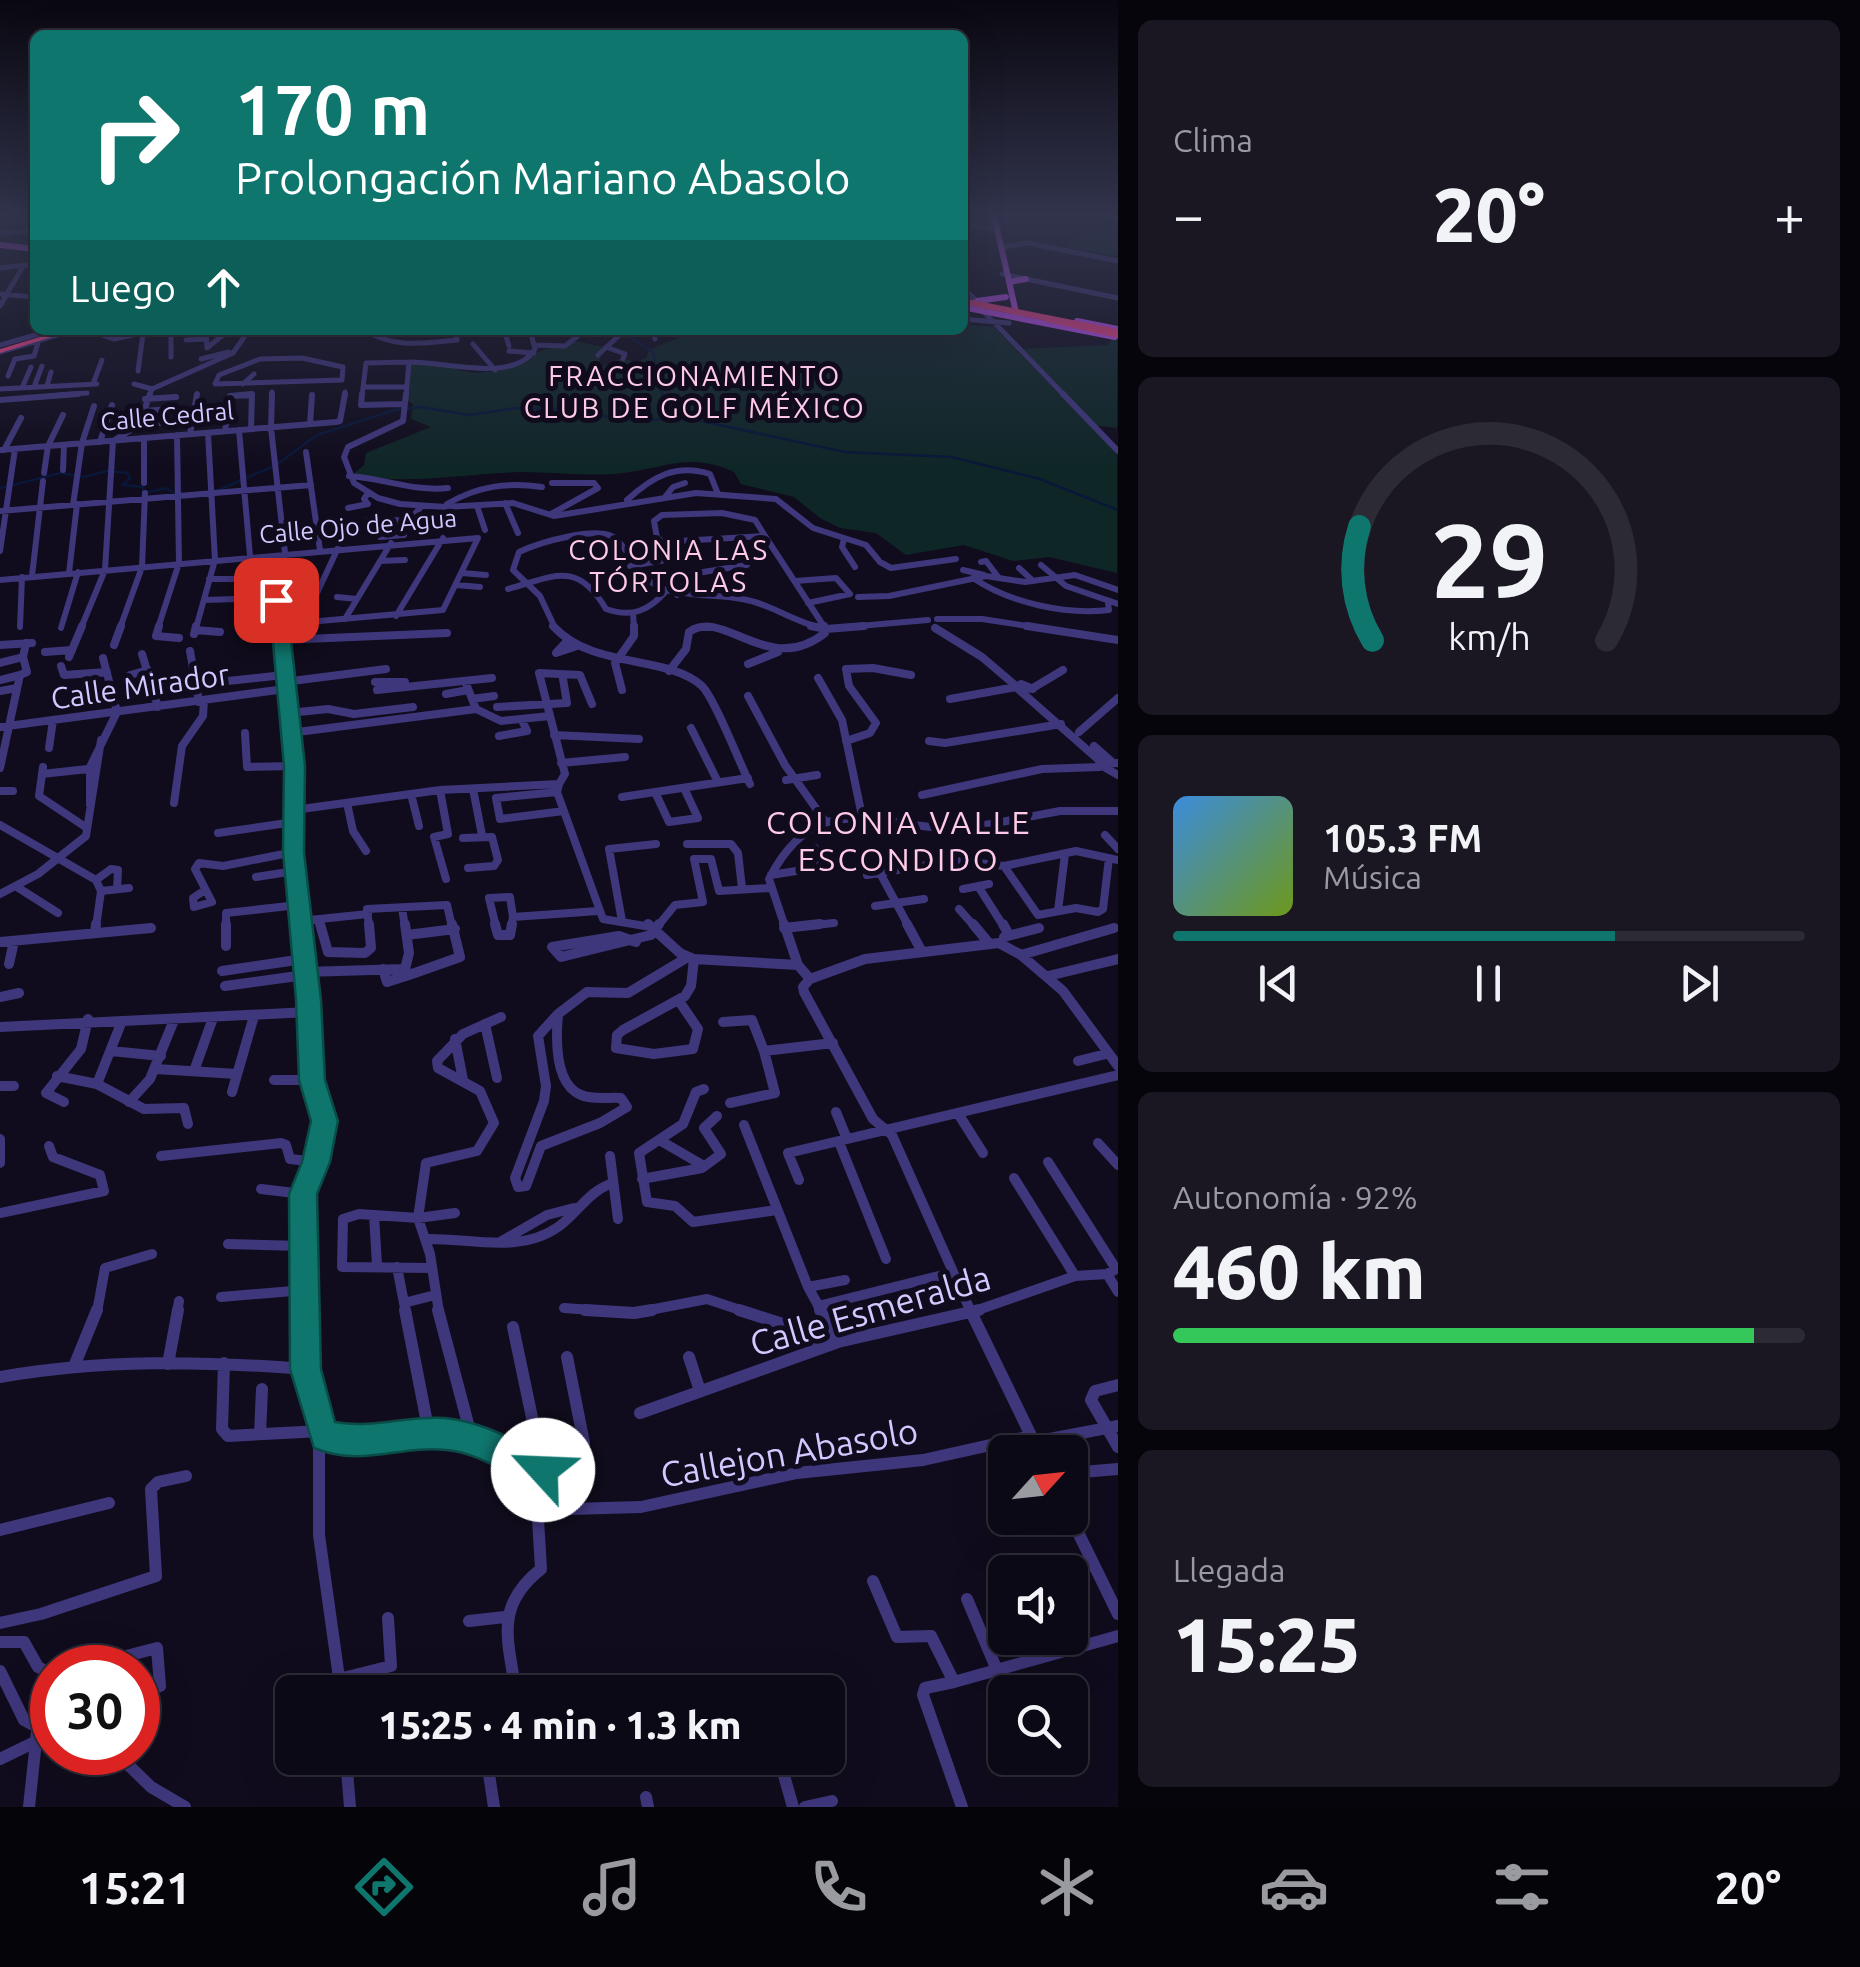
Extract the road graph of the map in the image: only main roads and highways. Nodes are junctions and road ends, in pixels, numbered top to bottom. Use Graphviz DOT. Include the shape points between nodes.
graph roads {
  1 [pos="989,299"];
  2 [pos="1007,299"];
  3 [pos="1010,299"];
  4 [pos="977,301"];
  5 [pos="968,302"];
  6 [pos="968,304"];
  7 [pos="990,309"];
  8 [pos="1012,314"];
  9 [pos="1034,316"];
  10 [pos="1060,322"];
  11 [pos="1117,333"];
  12 [pos="48,335"];
  13 [pos="0,349"];
  1 -- 4 [label="main road"];
  2 -- 8 [label="main road"];
  3 -- 8 [label="main road"];
  4 -- 5 [label="main road"];
  4 -- 8 [label="main road"];
  6 -- 7 [label="highway, bridge"];
  7 -- 8 [label="main road"];
  7 -- 9 [label="highway, bridge"];
  7 -- 11 [label="highway, bridge"];
  8 -- 9 [label="main road"];
  8 -- 11 [label="main road"];
  9 -- 10 [label="highway"];
  9 -- 11 [label="highway"];
  10 -- 11 [label="highway"];
  10 -- 11 [label="highway, bridge"];
  12 -- 13 [label="highway"];
}
